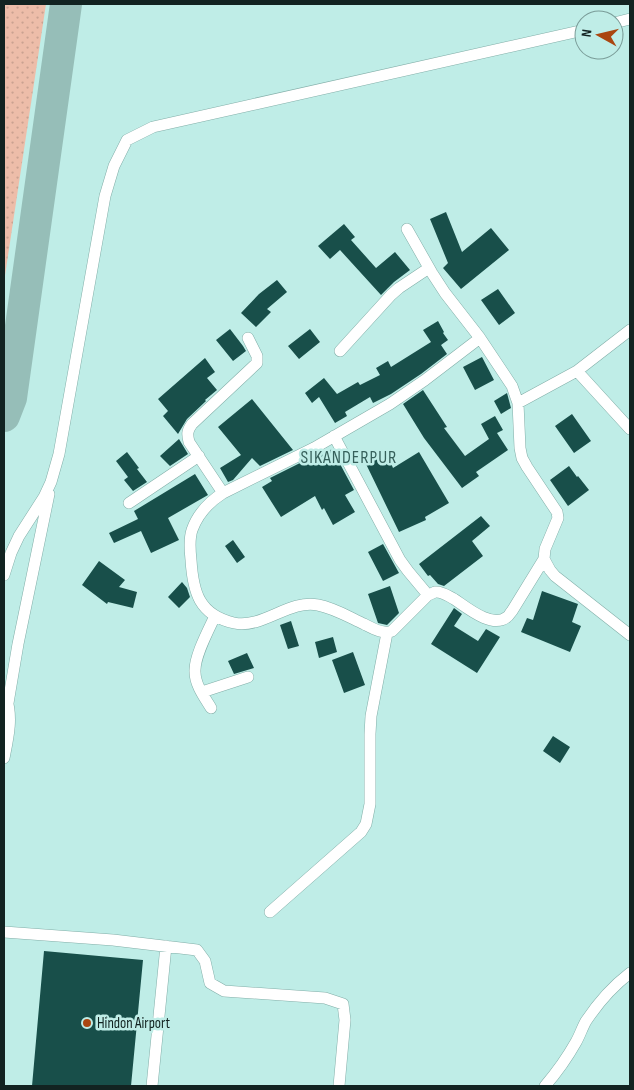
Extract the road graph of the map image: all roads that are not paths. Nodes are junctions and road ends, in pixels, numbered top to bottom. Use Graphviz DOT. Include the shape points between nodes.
graph roads {
  1 [pos="574,32"];
  2 [pos="407,229"];
  3 [pos="429,268"];
  4 [pos="630,330"];
  5 [pos="248,338"];
  6 [pos="480,338"];
  7 [pos="340,351"];
  8 [pos="577,371"];
  9 [pos="518,402"];
  10 [pos="630,429"];
  11 [pos="334,436"];
  12 [pos="199,456"];
  13 [pos="51,482"];
  14 [pos="223,493"];
  15 [pos="129,504"];
  16 [pos="544,559"];
  17 [pos="4,576"];
  18 [pos="428,595"];
  19 [pos="214,616"];
  20 [pos="387,633"];
  21 [pos="630,634"];
  22 [pos="248,677"];
  23 [pos="4,691"];
  24 [pos="202,692"];
  25 [pos="8,703"];
  26 [pos="211,708"];
  27 [pos="4,758"];
  28 [pos="270,912"];
  29 [pos="4,932"];
  30 [pos="166,946"];
  31 [pos="630,973"];
  32 [pos="152,1086"];
  33 [pos="339,1086"];
  34 [pos="545,1086"];
  1 -- 13 [label="street" via="153,127 127,140 114,166 106,196 59,454"];
  2 -- 3 [label="street"];
  3 -- 6 [label="street"];
  3 -- 7 [label="street" via="391,295"];
  4 -- 8 [label="street"];
  5 -- 12 [label="street" via="257,362 188,429 189,442"];
  6 -- 9 [label="street" via="512,386"];
  6 -- 11 [label="street" via="407,393"];
  8 -- 9 [label="street"];
  8 -- 10 [label="street"];
  9 -- 16 [label="street" via="522,458 552,503 558,518"];
  11 -- 14 [label="street"];
  11 -- 18 [label="street" via="400,560"];
  12 -- 14 [label="street"];
  12 -- 15 [label="street"];
  13 -- 17 [label="street" via="19,536"];
  13 -- 25 [label="street"];
  14 -- 19 [label="street" via="200,514 190,541 198,599"];
  16 -- 18 [label="street" via="512,611 500,620 483,618 442,592"];
  16 -- 21 [label="street" via="555,576"];
  18 -- 20 [label="street"];
  19 -- 20 [label="street" via="242,624 252,623 304,605 317,605"];
  19 -- 24 [label="street" via="196,660 195,673"];
  20 -- 28 [label="street" via="371,716 370,804 366,824 361,832"];
  22 -- 24 [label="street"];
  23 -- 25 [label="street"];
  24 -- 26 [label="street"];
  25 -- 27 [label="street" via="10,717"];
  29 -- 30 [label="street"];
  30 -- 32 [label="street"];
  30 -- 33 [label="street" via="198,950 205,961 210,983 224,991 325,998 343,1004 345,1020"];
  31 -- 34 [label="street" via="599,1003 558,1071"];
}
